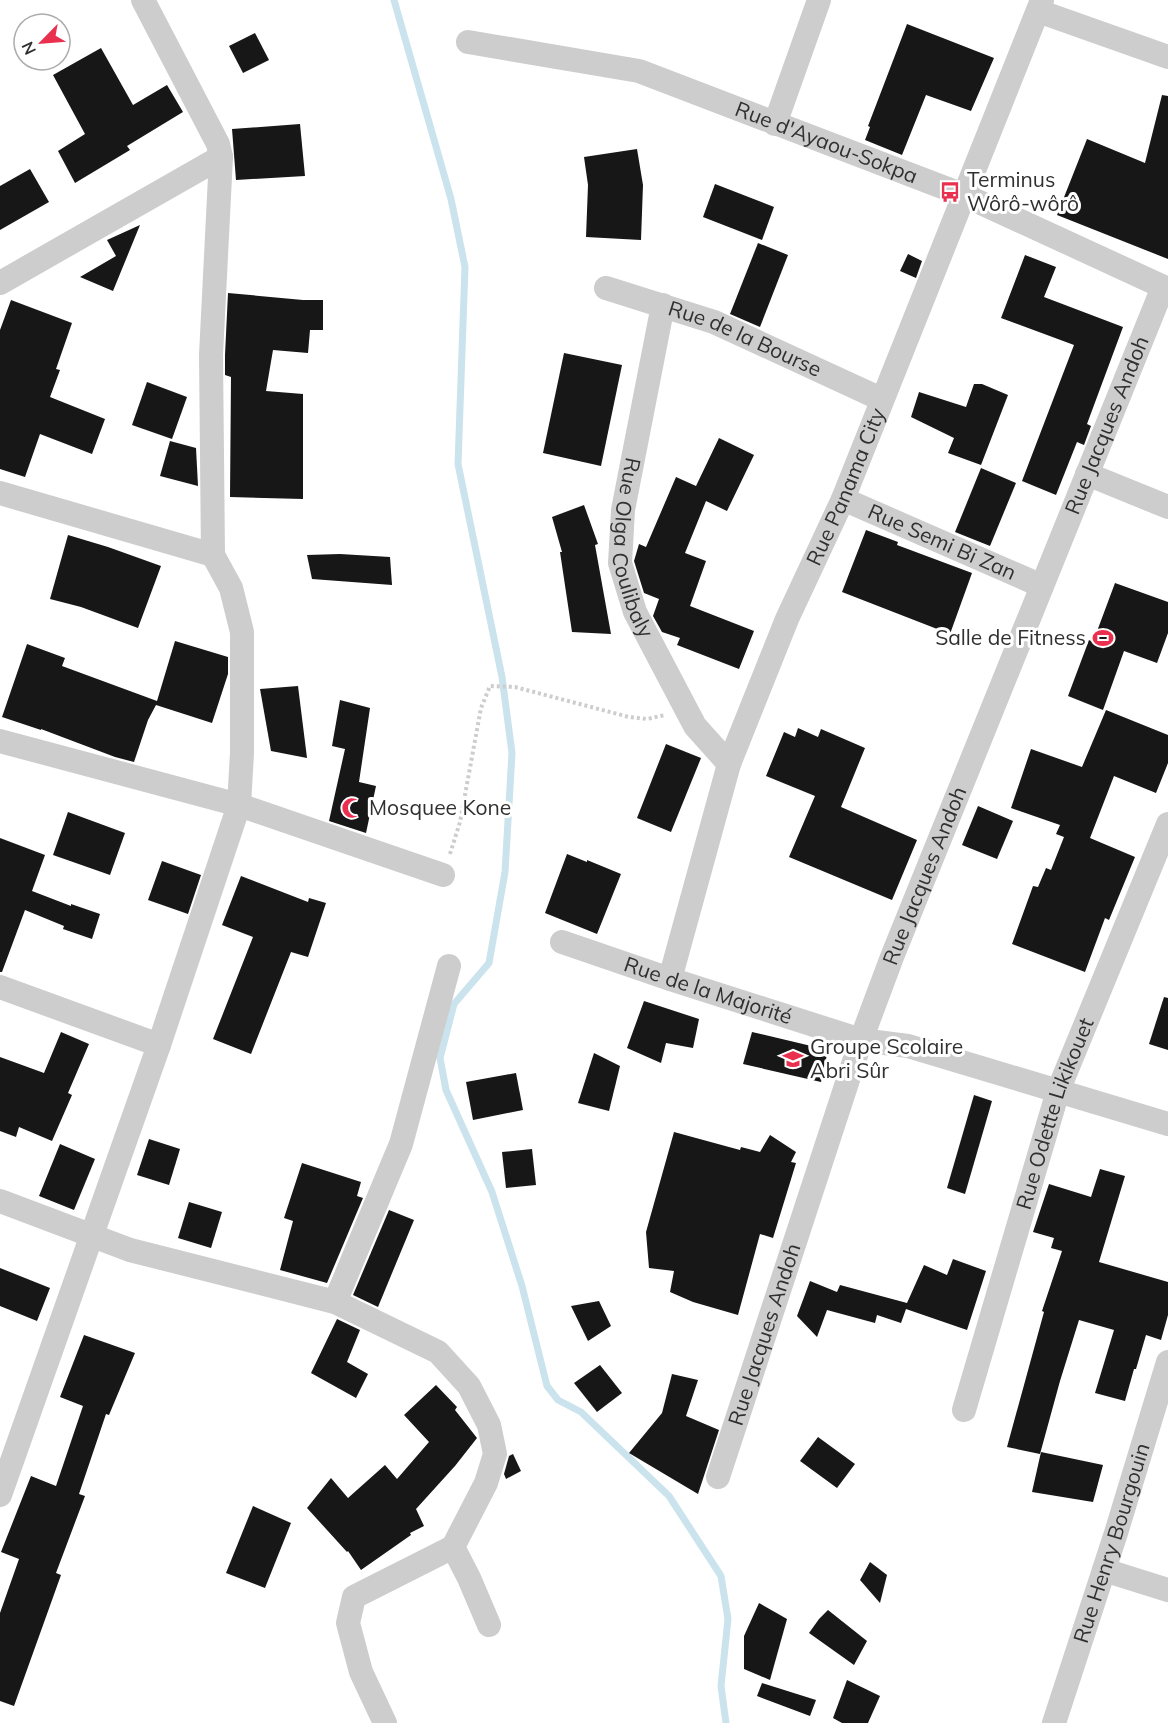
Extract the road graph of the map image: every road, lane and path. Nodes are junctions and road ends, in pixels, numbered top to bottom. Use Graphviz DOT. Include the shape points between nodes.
graph roads {
  1 [pos="143,0"];
  2 [pos="819,0"];
  3 [pos="1040,5"];
  4 [pos="468,42"];
  5 [pos="1168,57"];
  6 [pos="775,124"];
  7 [pos="221,157"];
  8 [pos="966,196"];
  9 [pos="0,284"];
  10 [pos="606,288"];
  11 [pos="1165,288"];
  12 [pos="663,305"];
  13 [pos="882,399"];
  14 [pos="1087,474"];
  15 [pos="0,493"];
  16 [pos="843,499"];
  17 [pos="1168,507"];
  18 [pos="213,555"];
  19 [pos="1042,586"];
  20 [pos="695,726"];
  21 [pos="0,741"];
  22 [pos="729,764"];
  23 [pos="239,805"];
  24 [pos="1168,824"];
  25 [pos="443,875"];
  26 [pos="562,942"];
  27 [pos="449,966"];
  28 [pos="670,980"];
  29 [pos="0,987"];
  30 [pos="861,1040"];
  31 [pos="159,1045"];
  32 [pos="1058,1091"];
  33 [pos="1168,1124"];
  34 [pos="0,1201"];
  35 [pos="91,1236"];
  36 [pos="335,1302"];
  37 [pos="1168,1364"];
  38 [pos="964,1410"];
  39 [pos="718,1477"];
  40 [pos="0,1495"];
  41 [pos="453,1547"];
  42 [pos="1104,1570"];
  43 [pos="1168,1590"];
  44 [pos="489,1625"];
  45 [pos="385,1723"];
  46 [pos="1054,1723"];
  1 -- 7 [label="street" via="219,144"];
  2 -- 6 [label="street"];
  3 -- 5 [label="street"];
  3 -- 8 [label="street, Rue Panama City"];
  4 -- 6 [label="street, Rue d'Ayaou-Sokpa" via="639,70"];
  6 -- 8 [label="street, Rue d'Ayaou-Sokpa"];
  7 -- 9 [label="street"];
  7 -- 18 [label="street" via="211,355"];
  8 -- 11 [label="street, Rue d'Ayaou-Sokpa"];
  8 -- 13 [label="street, Rue Panama City"];
  10 -- 12 [label="street, Rue de la Bourse"];
  11 -- 14 [label="street, Rue Jacques Andoh"];
  12 -- 13 [label="street, Rue de la Bourse" via="714,322"];
  12 -- 20 [label="street, Rue Olga Coulibaly" via="623,510 620,562 635,612"];
  13 -- 16 [label="street, Rue Panama City"];
  14 -- 17 [label="street"];
  14 -- 19 [label="street, Rue Jacques Andoh"];
  15 -- 18 [label="street"];
  16 -- 19 [label="street, Rue Semi Bi Zan"];
  16 -- 22 [label="street, Rue Panama City" via="787,619"];
  18 -- 23 [label="street" via="231,588 242,632"];
  19 -- 30 [label="street, Rue Jacques Andoh"];
  20 -- 22 [label="street, Rue Olga Coulibaly"];
  20 -- 25 [label="path" via="664,715 647,720 515,687 490,686 481,708 460,822"];
  21 -- 23 [label="street"];
  22 -- 28 [label="street, Rue Panama City"];
  23 -- 25 [label="street"];
  23 -- 31 [label="street"];
  24 -- 32 [label="street, Rue Odette Likikouet"];
  26 -- 28 [label="street, Rue de la Majorité"];
  27 -- 36 [label="street" via="401,1144"];
  28 -- 30 [label="street, Rue de la Majorité"];
  29 -- 31 [label="street"];
  30 -- 32 [label="street, Rue de la Majorité" via="908,1046"];
  30 -- 39 [label="street, Rue Jacques Andoh"];
  31 -- 35 [label="street"];
  32 -- 33 [label="street, Rue de la Majorité"];
  32 -- 38 [label="street, Rue Odette Likikouet"];
  34 -- 35 [label="street"];
  35 -- 36 [label="street" via="130,1250"];
  35 -- 40 [label="street"];
  36 -- 41 [label="street" via="438,1352 469,1386 489,1425 495,1455 486,1482"];
  37 -- 42 [label="street, Rue Henry Bourgouin"];
  41 -- 44 [label="street"];
  41 -- 45 [label="street" via="354,1597 348,1623 361,1672"];
  42 -- 43 [label="street"];
  42 -- 46 [label="street, Rue Henry Bourgouin"];
}
